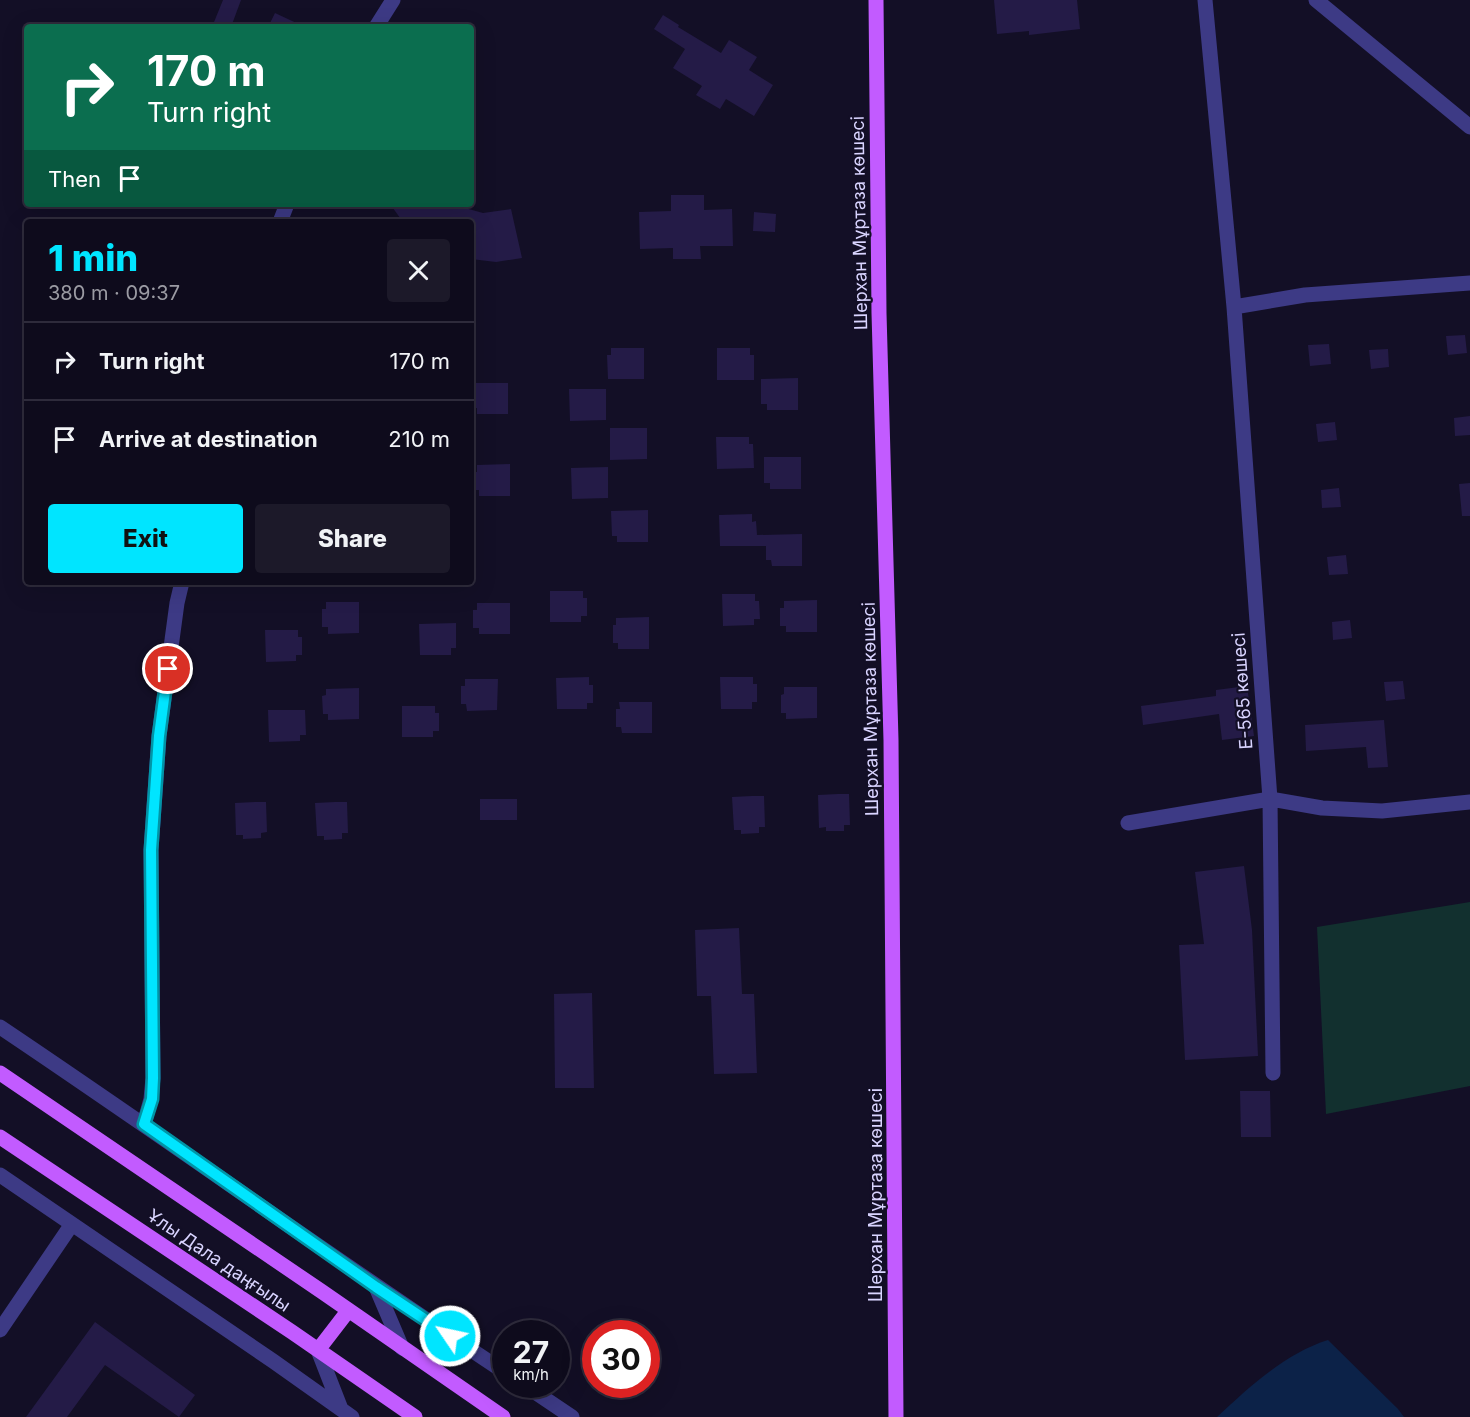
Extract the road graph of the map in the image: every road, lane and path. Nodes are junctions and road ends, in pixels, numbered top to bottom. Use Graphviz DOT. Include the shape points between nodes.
graph roads {
  1 [pos="393,0"];
  2 [pos="876,0"];
  3 [pos="1205,0"];
  4 [pos="1316,0"];
  5 [pos="378,24"];
  6 [pos="1470,128"];
  7 [pos="1470,283"];
  8 [pos="1234,307"];
  9 [pos="182,585"];
  10 [pos="1270,799"];
  11 [pos="1470,802"];
  12 [pos="1128,823"];
  13 [pos="0,1027"];
  14 [pos="0,1073"];
  15 [pos="1274,1073"];
  16 [pos="144,1124"];
  17 [pos="0,1137"];
  18 [pos="0,1175"];
  19 [pos="72,1224"];
  20 [pos="376,1287"];
  21 [pos="348,1311"];
  22 [pos="0,1330"];
  23 [pos="402,1348"];
  24 [pos="318,1350"];
  25 [pos="492,1364"];
  26 [pos="544,1398"];
  27 [pos="346,1413"];
  28 [pos="415,1417"];
  29 [pos="502,1417"];
  30 [pos="572,1417"];
  31 [pos="896,1417"];
  1 -- 5 [label="street"];
  2 -- 31 [label="main road, Шерхан Мұртаза көшесі" via="879,313 891,740"];
  3 -- 8 [label="street, Е-565 көшесі"];
  4 -- 6 [label="street"];
  7 -- 8 [label="street" via="1305,295"];
  8 -- 10 [label="street, Е-565 көшесі"];
  9 -- 16 [label="street" via="159,736 152,839 153,1078 152,1099"];
  10 -- 11 [label="street" via="1322,808 1382,811"];
  10 -- 12 [label="street"];
  10 -- 15 [label="street, Е-565 көшесі"];
  13 -- 16 [label="street"];
  14 -- 21 [label="main road, Ұлы Дала даңғылы"];
  16 -- 20 [label="street"];
  17 -- 24 [label="main road, Ұлы Дала даңғылы"];
  18 -- 19 [label="street"];
  19 -- 22 [label="street"];
  19 -- 27 [label="street"];
  20 -- 23 [label="street"];
  20 -- 25 [label="street"];
  21 -- 23 [label="main road, Ұлы Дала даңғылы"];
  21 -- 24 [label="main road"];
  23 -- 29 [label="main road, Ұлы Дала даңғылы"];
  24 -- 27 [label="street"];
  24 -- 28 [label="main road, Ұлы Дала даңғылы"];
  26 -- 30 [label="street"];
}
